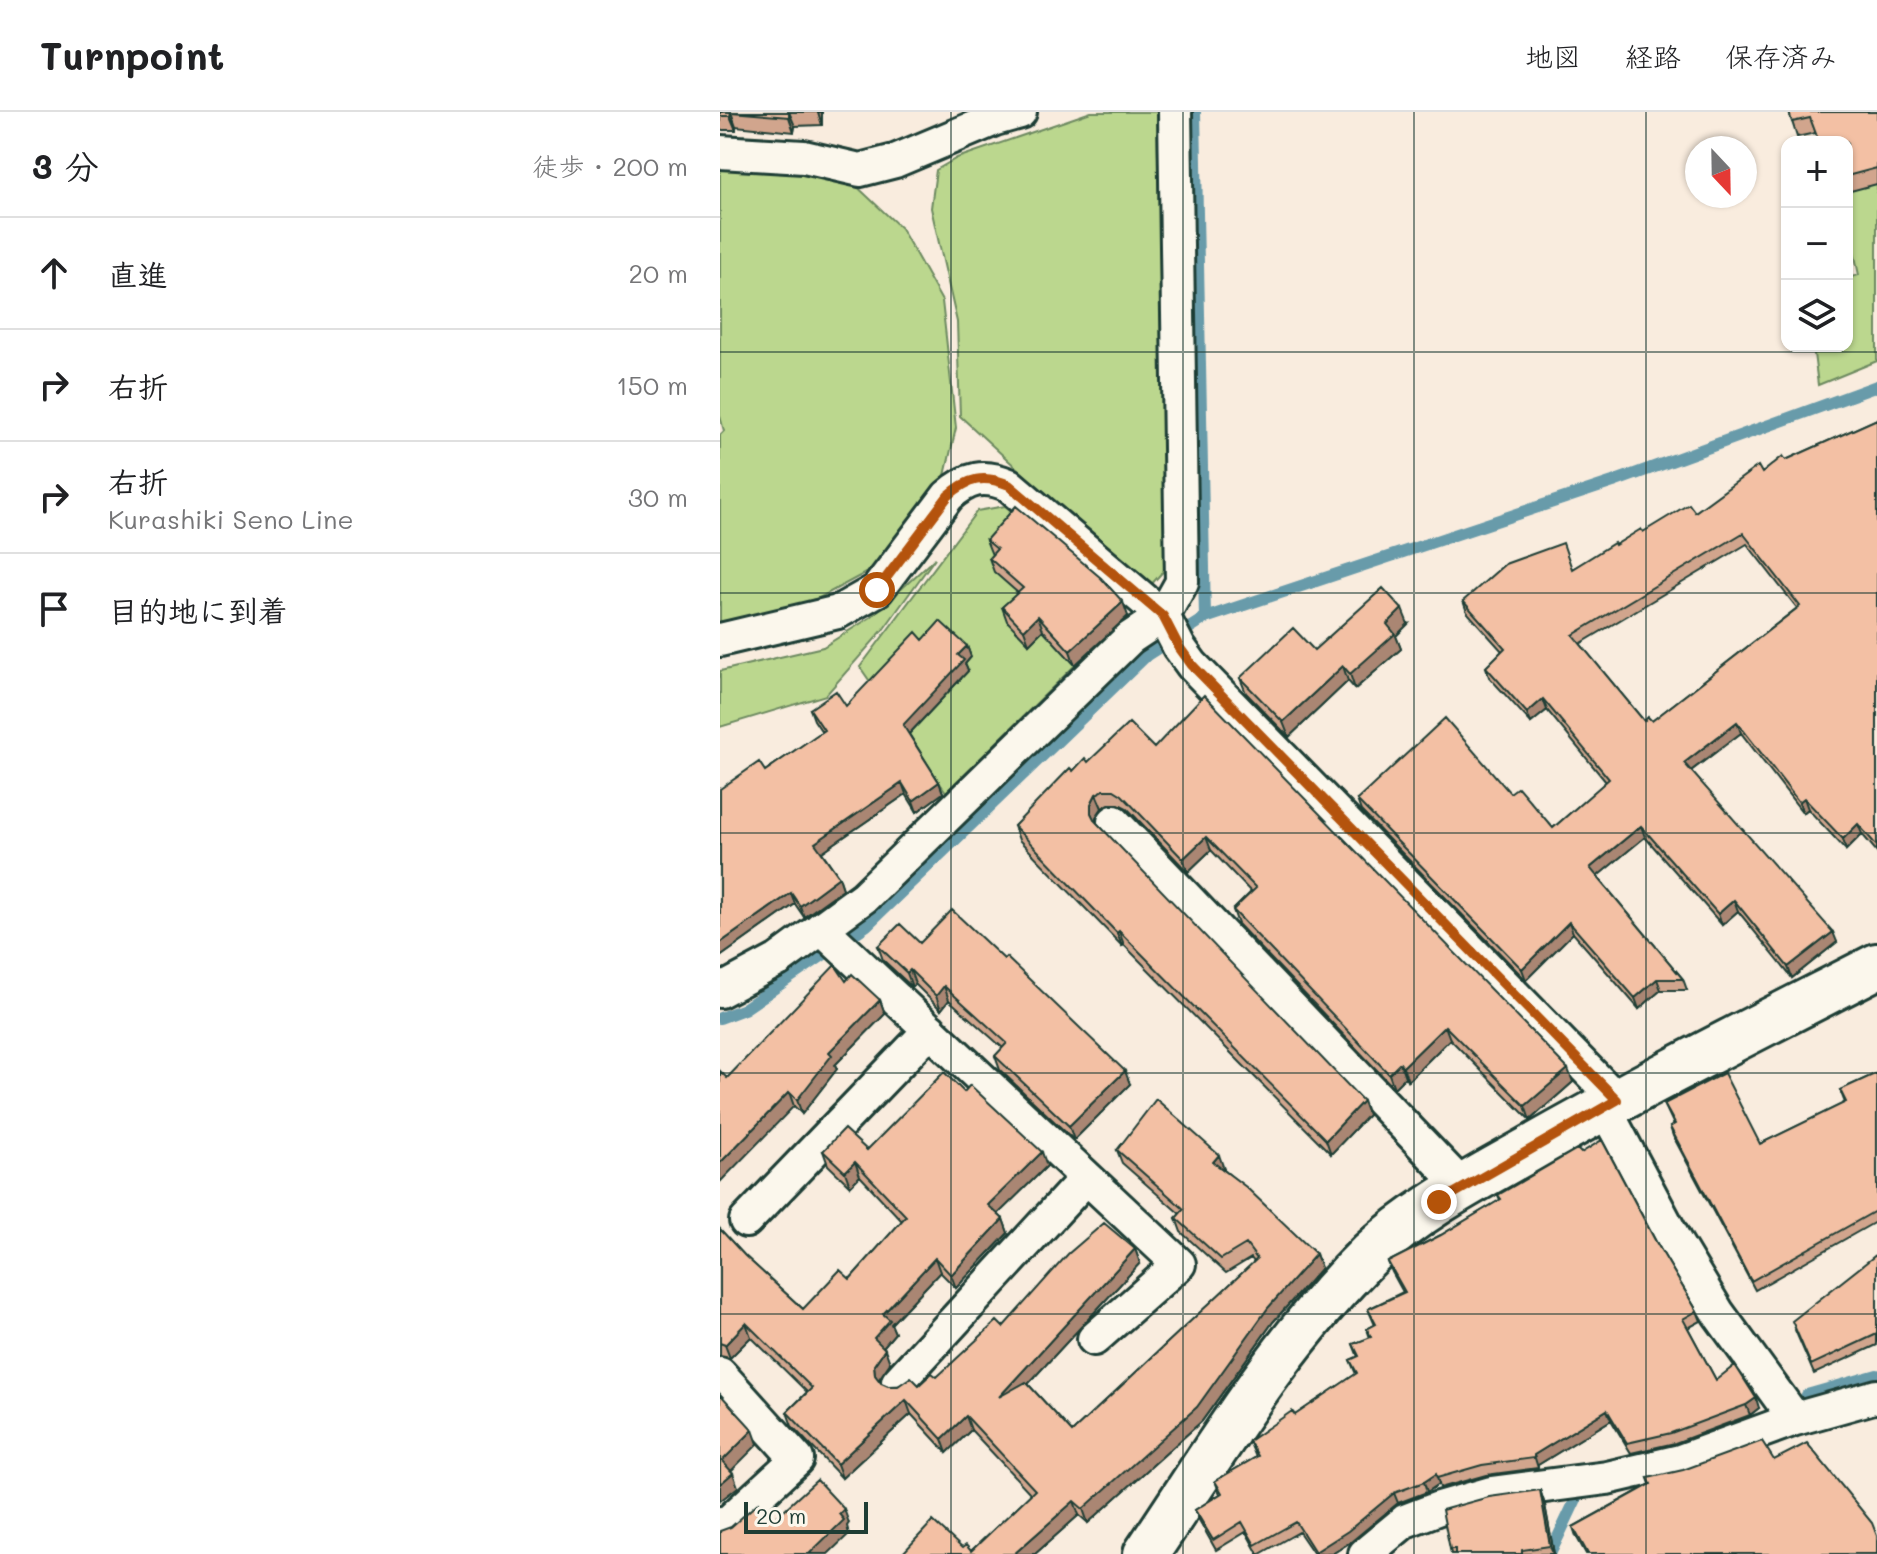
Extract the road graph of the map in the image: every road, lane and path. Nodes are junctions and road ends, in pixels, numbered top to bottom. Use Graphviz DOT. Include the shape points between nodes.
graph roads {
  1 [pos="1020,112"];
  2 [pos="1175,112"];
  3 [pos="720,152"];
  4 [pos="1170,630"];
  5 [pos="720,640"];
  6 [pos="1114,822"];
  7 [pos="834,940"];
  8 [pos="1877,966"];
  9 [pos="720,991"];
  10 [pos="930,1030"];
  11 [pos="1610,1103"];
  12 [pos="1086,1178"];
  13 [pos="1463,1187"];
  14 [pos="746,1221"];
  15 [pos="1094,1339"];
  16 [pos="720,1374"];
  17 [pos="898,1382"];
  18 [pos="1877,1396"];
  19 [pos="1795,1419"];
  20 [pos="720,1523"];
  21 [pos="1146,1554"];
  22 [pos="1365,1554"];
  1 -- 3 [label="street" via="860,170 804,157"];
  2 -- 4 [label="street" via="1182,582"];
  4 -- 5 [label="street" via="1009,485 976,478 948,496 877,590 838,612"];
  4 -- 7 [label="street" via="1130,638 864,897"];
  4 -- 11 [label="street" via="1192,665"];
  6 -- 13 [label="street"];
  7 -- 9 [label="street" via="778,960"];
  7 -- 10 [label="street"];
  8 -- 11 [label="main road"];
  10 -- 12 [label="street"];
  10 -- 14 [label="street"];
  11 -- 13 [label="main road"];
  11 -- 19 [label="street" via="1676,1243 1718,1313"];
  12 -- 15 [label="street" via="1179,1264"];
  12 -- 17 [label="street"];
  13 -- 21 [label="main road" via="1374,1251 1315,1312"];
  16 -- 20 [label="street" via="797,1459 723,1527"];
  18 -- 19 [label="street"];
  19 -- 22 [label="street" via="1680,1461 1607,1478 1491,1493 1439,1508 1405,1521"];
}
